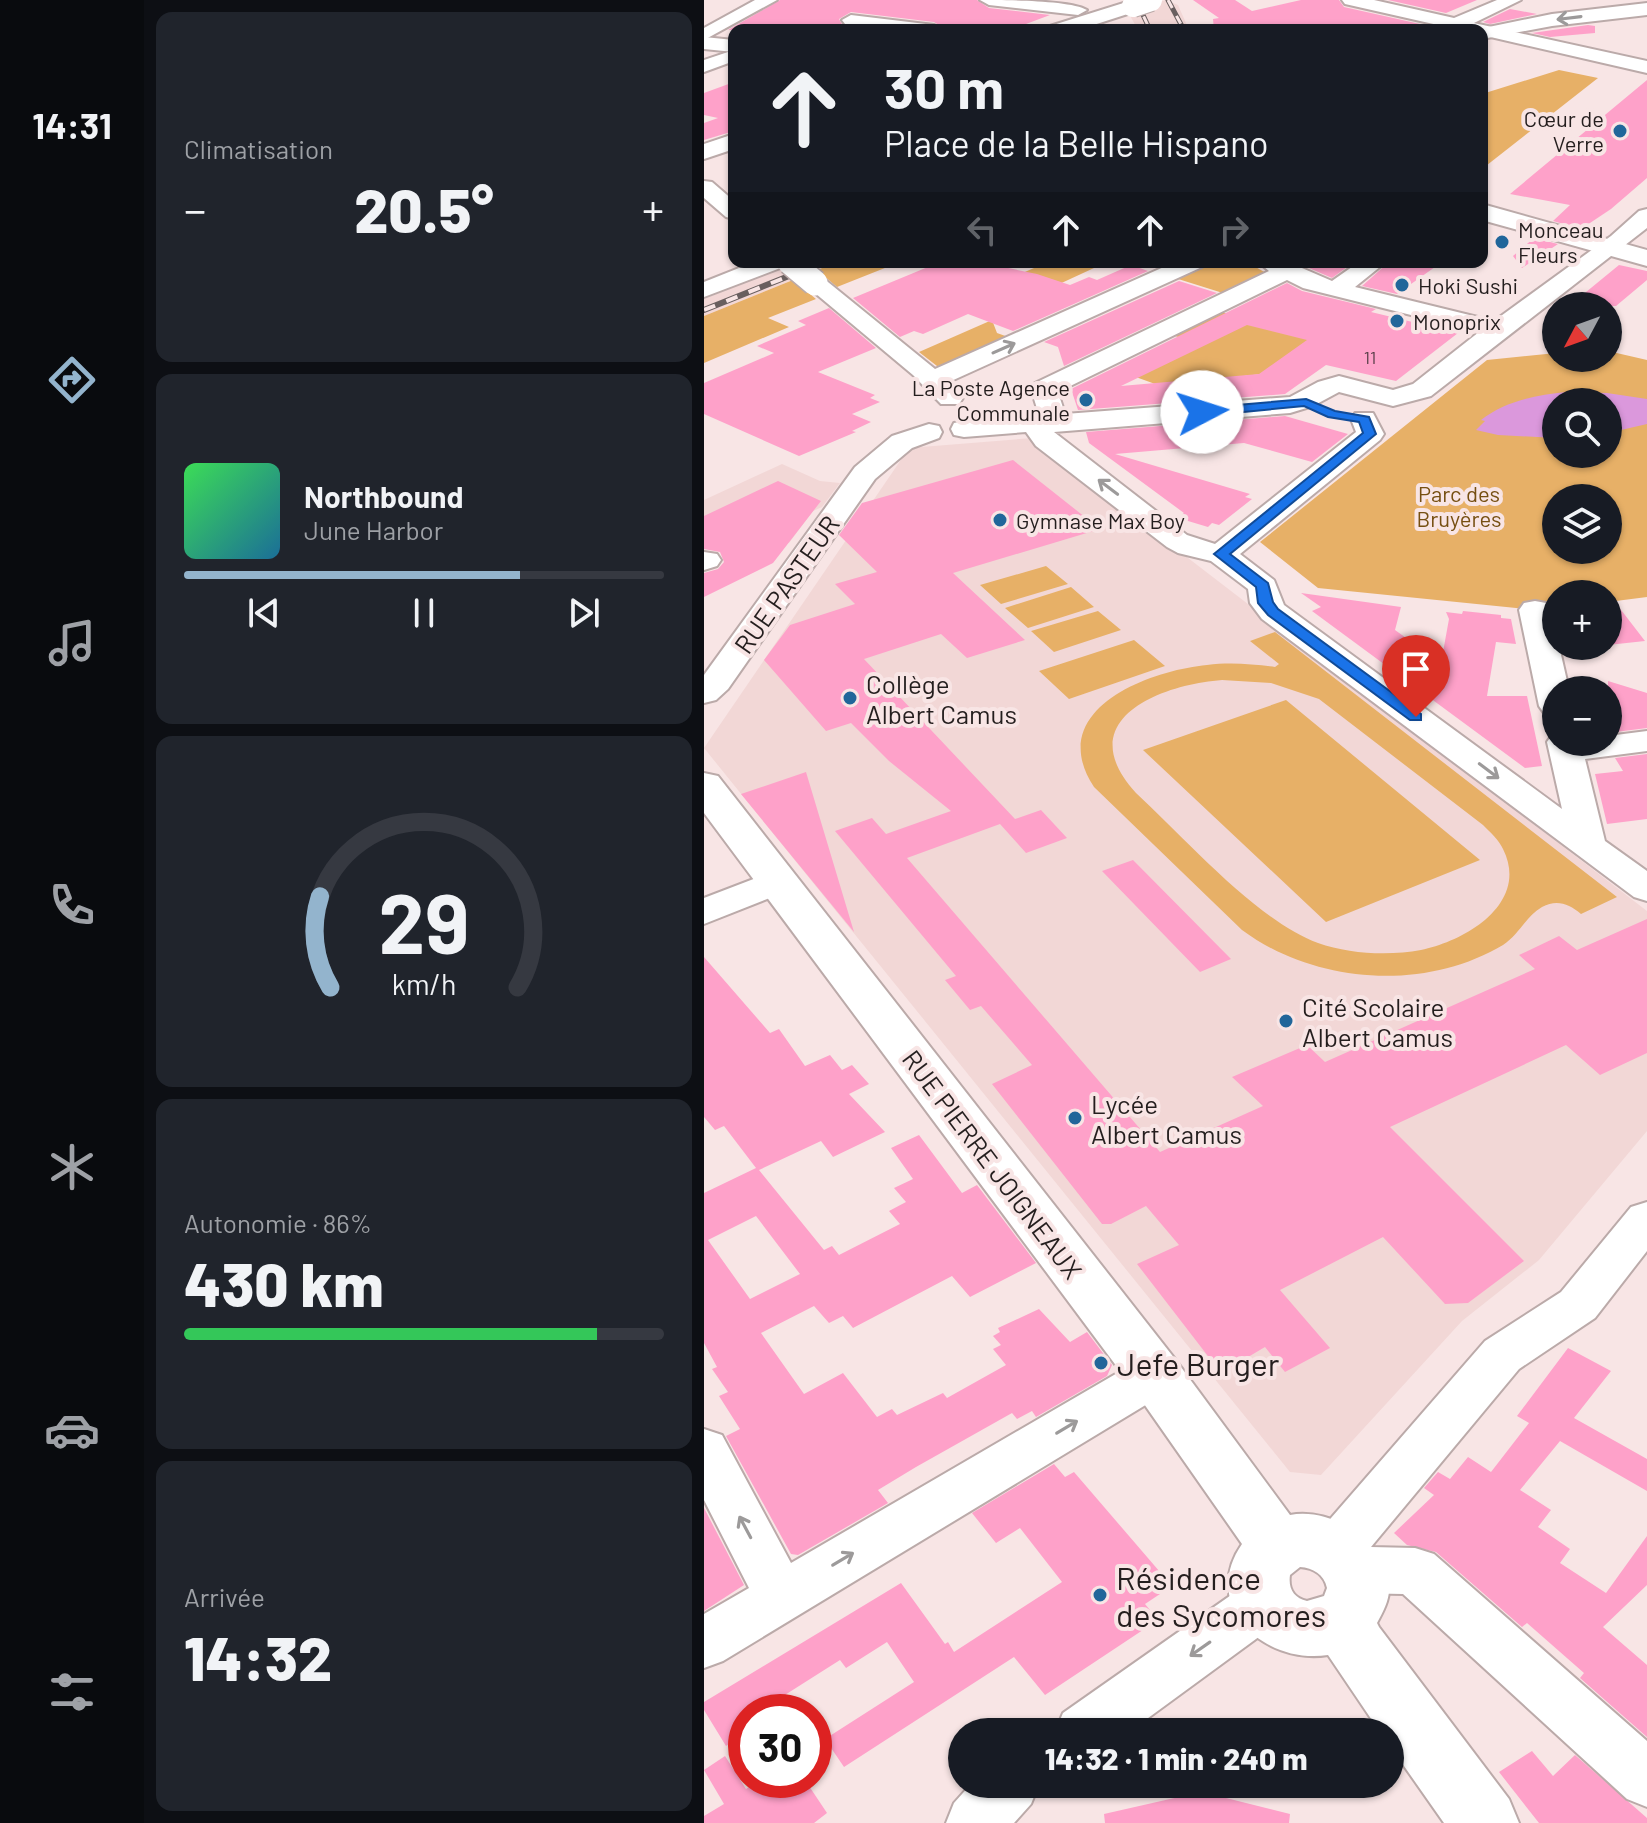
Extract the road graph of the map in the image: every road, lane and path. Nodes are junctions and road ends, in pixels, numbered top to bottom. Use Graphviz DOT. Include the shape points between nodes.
graph roads {
  1 [pos="768,0"];
  2 [pos="989,0"];
  3 [pos="1351,0"];
  4 [pos="1512,0"];
  5 [pos="1142,3"];
  6 [pos="874,7"];
  7 [pos="1103,8"];
  8 [pos="1647,9"];
  9 [pos="1078,10"];
  10 [pos="851,20"];
  11 [pos="1458,23"];
  12 [pos="844,24"];
  13 [pos="884,24"];
  14 [pos="1054,24"];
  15 [pos="1058,24"];
  16 [pos="1078,24"];
  17 [pos="1461,24"];
  18 [pos="1488,31"];
  19 [pos="1488,33"];
  20 [pos="704,35"];
  21 [pos="704,43"];
  22 [pos="728,45"];
  23 [pos="1647,51"];
  24 [pos="728,57"];
  25 [pos="704,66"];
  26 [pos="1638,66"];
  27 [pos="728,143"];
  28 [pos="704,152"];
  29 [pos="1488,214"];
  30 [pos="1647,216"];
  31 [pos="1607,249"];
  32 [pos="1647,258"];
  33 [pos="760,268"];
  34 [pos="797,268"];
  35 [pos="1181,268"];
  36 [pos="1275,268"];
  37 [pos="1282,268"];
  38 [pos="1366,268"];
  39 [pos="1337,289"];
  40 [pos="704,290"];
  41 [pos="1498,329"];
  42 [pos="932,380"];
  43 [pos="1393,398"];
  44 [pos="1306,402"];
  45 [pos="963,415"];
  46 [pos="1346,417"];
  47 [pos="922,420"];
  48 [pos="1045,425"];
  49 [pos="1221,554"];
  50 [pos="1535,610"];
  51 [pos="1549,676"];
  52 [pos="704,693"];
  53 [pos="1647,741"];
  54 [pos="1622,743"];
  55 [pos="1567,756"];
  56 [pos="704,785"];
  57 [pos="1588,844"];
  58 [pos="777,882"];
  59 [pos="1647,889"];
  60 [pos="704,912"];
  61 [pos="1647,1219"];
  62 [pos="1155,1375"];
  63 [pos="704,1450"];
  64 [pos="1315,1577"];
  65 [pos="781,1596"];
  66 [pos="704,1643"];
  67 [pos="1104,1718"];
  68 [pos="1647,1779"];
  69 [pos="997,1798"];
  70 [pos="975,1823"];
  71 [pos="1485,1823"];
  1 -- 20 [label="street"];
  2 -- 9 [label="street"];
  3 -- 11 [label="street"];
  4 -- 11 [label="street"];
  5 -- 7 [label="street"];
  6 -- 10 [label="street"];
  7 -- 9 [label="street"];
  7 -- 15 [label="street"];
  7 -- 16 [label="street"];
  8 -- 18 [label="street, one-way"];
  9 -- 14 [label="street"];
  10 -- 12 [label="street"];
  10 -- 13 [label="street"];
  11 -- 17 [label="street"];
  19 -- 26 [label="street"];
  21 -- 22 [label="street"];
  23 -- 26 [label="street"];
  24 -- 25 [label="street"];
  27 -- 28 [label="street"];
  29 -- 31 [label="street"];
  30 -- 31 [label="street"];
  31 -- 32 [label="street"];
  31 -- 41 [label="street"];
  33 -- 40 [label="street"];
  34 -- 42 [label="street, bridge"];
  42 -- 35 [label="street, one-way"];
  36 -- 48 [label="street" via="1044,389"];
  37 -- 39 [label="street" via="1304,281"];
  38 -- 39 [label="street"];
  39 -- 41 [label="street"];
  41 -- 43 [label="street" via="1422,390"];
  42 -- 45 [label="street"];
  42 -- 47 [label="street"];
  43 -- 44 [label="street" via="1339,384"];
  43 -- 46 [label="street" via="1372,418"];
  44 -- 46 [label="street"];
  44 -- 48 [label="street"];
  45 -- 47 [label="street"];
  45 -- 48 [label="street"];
  46 -- 49 [label="street" via="1370,434"];
  47 -- 52 [label="street, RUE PASTEUR" via="865,473"];
  49 -- 48 [label="street, one-way" via="1177,541 1046,440"];
  49 -- 57 [label="street, one-way" via="1263,586 1265,603 1273,612"];
  50 -- 51 [label="street"];
  53 -- 54 [label="street"];
  55 -- 57 [label="street"];
  56 -- 58 [label="street, RUE PIERRE JOIGNEAUX"];
  57 -- 59 [label="street"];
  58 -- 60 [label="street"];
  58 -- 62 [label="street, RUE PIERRE JOIGNEAUX"];
  61 -- 64 [label="street" via="1578,1305 1502,1355"];
  62 -- 64 [label="street, RUE PIERRE JOIGNEAUX"];
  65 -- 62 [label="street, one-way"];
  65 -- 63 [label="street, one-way"];
  64 -- 67 [label="street, one-way"];
  64 -- 68 [label="street" via="1415,1571"];
  64 -- 71 [label="street, RUE PIERRE JOIGNEAUX" via="1371,1668"];
  65 -- 66 [label="street"];
  69 -- 70 [label="street"];
}
